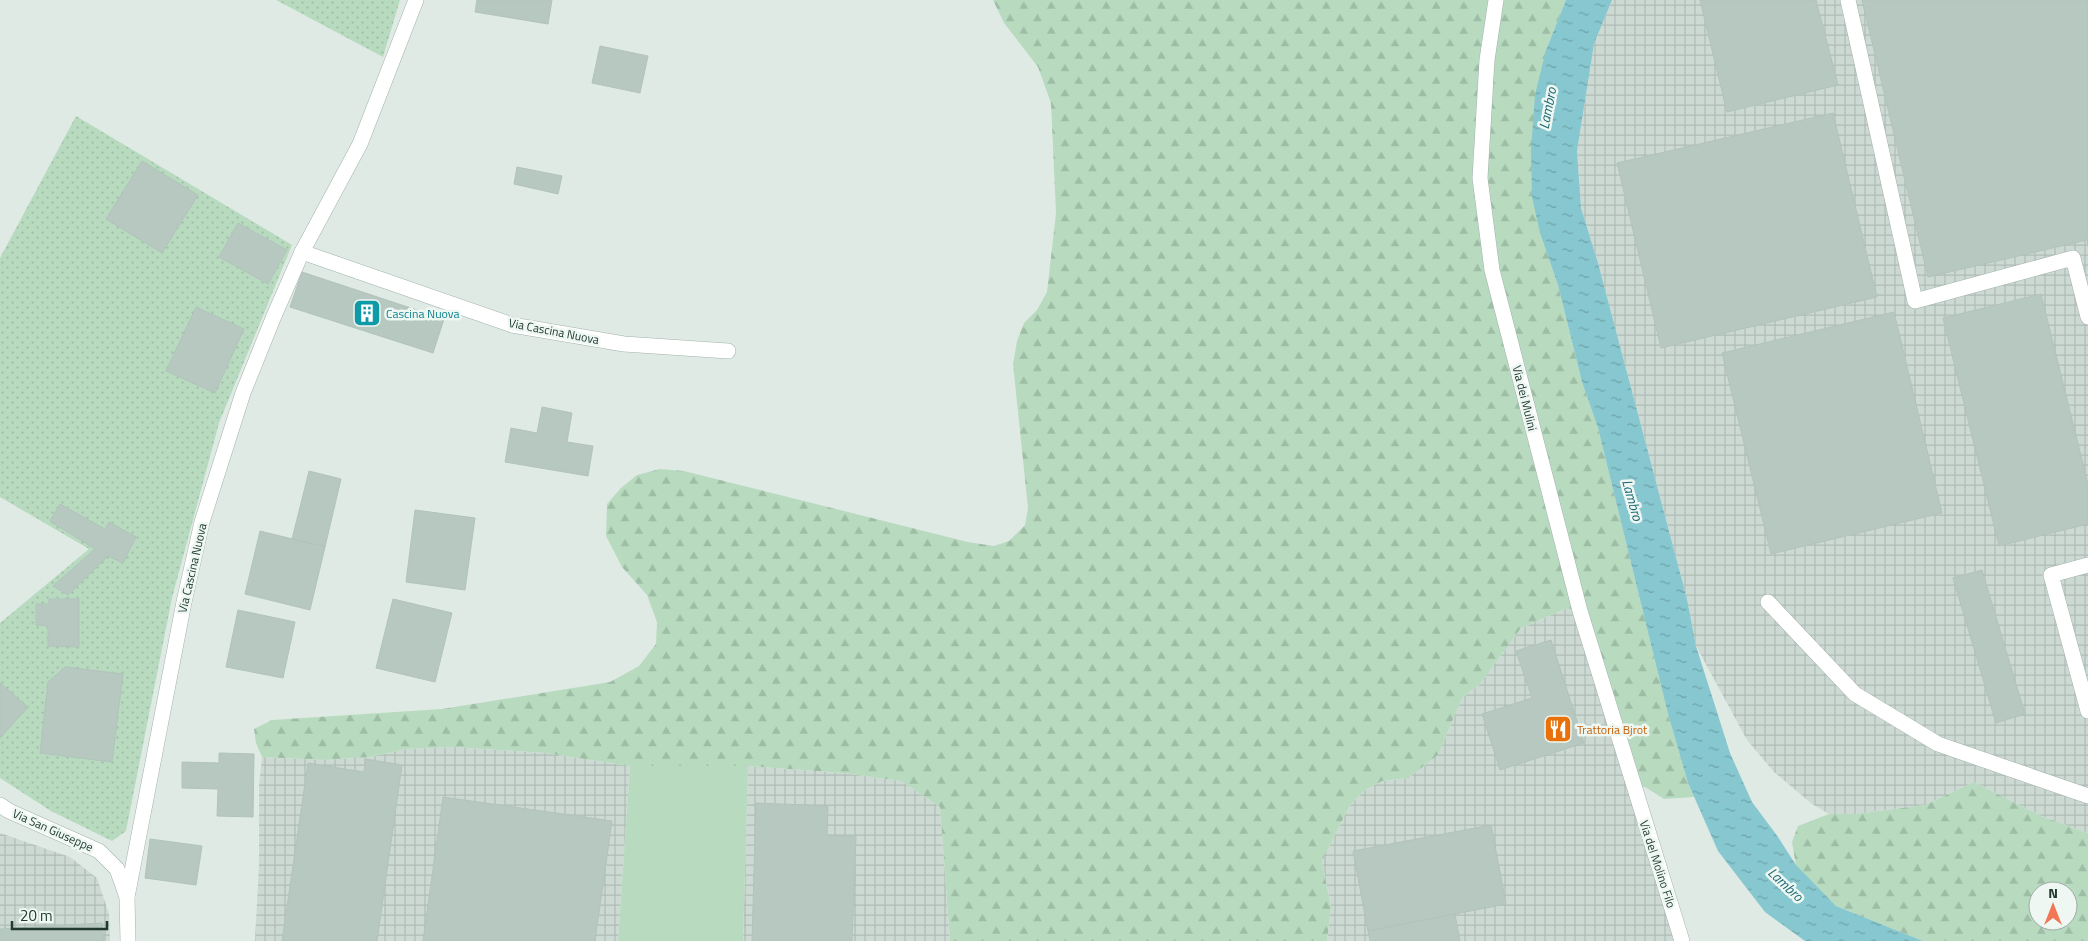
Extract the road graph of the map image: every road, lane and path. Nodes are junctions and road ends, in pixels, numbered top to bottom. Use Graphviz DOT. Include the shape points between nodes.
graph roads {
  1 [pos="416,0"];
  2 [pos="1496,0"];
  3 [pos="1848,0"];
  4 [pos="302,252"];
  5 [pos="2088,317"];
  6 [pos="728,351"];
  7 [pos="2088,565"];
  8 [pos="1768,602"];
  9 [pos="2088,711"];
  10 [pos="1634,787"];
  11 [pos="2088,796"];
  12 [pos="0,804"];
  13 [pos="127,897"];
  14 [pos="128,941"];
  15 [pos="1682,941"];
  1 -- 4 [label="street, Via Cascina Nuova" via="360,144"];
  2 -- 10 [label="street, Via dei Mulini" via="1487,60 1480,178 1492,270 1580,611"];
  3 -- 5 [label="street" via="1915,301 2072,258"];
  4 -- 6 [label="street, Via Cascina Nuova" via="512,325 624,344"];
  4 -- 13 [label="street, Via Cascina Nuova" via="243,393 202,522"];
  7 -- 9 [label="street" via="2051,575"];
  8 -- 11 [label="street" via="1855,694 1938,744"];
  10 -- 15 [label="street, Via del Molino Filo"];
  12 -- 13 [label="street, Via San Giuseppe" via="99,851 117,869"];
  13 -- 14 [label="street, Via San Giuseppe"];
}
